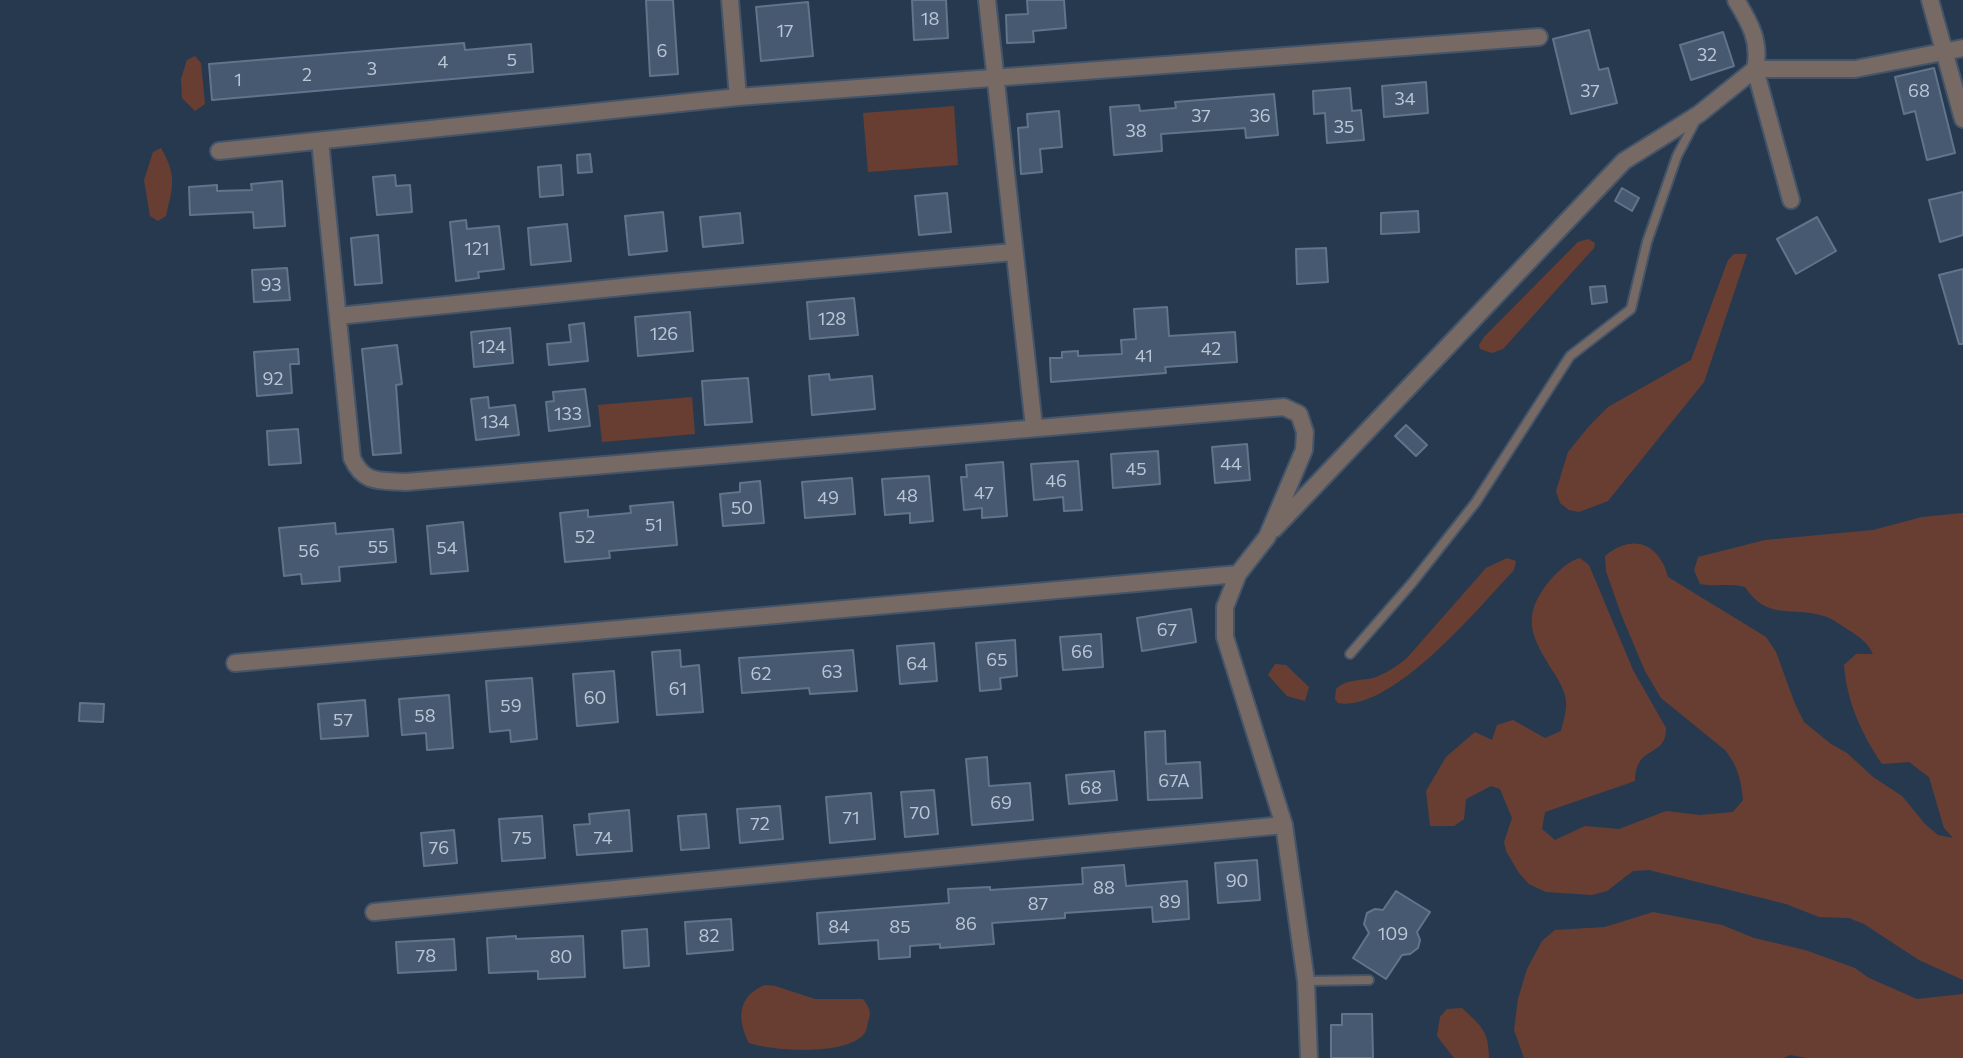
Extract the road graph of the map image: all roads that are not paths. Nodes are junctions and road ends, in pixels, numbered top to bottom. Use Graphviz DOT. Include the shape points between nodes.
graph roads {
  1 [pos="730,0"];
  2 [pos="987,0"];
  3 [pos="1736,0"];
  4 [pos="1930,0"];
  5 [pos="1539,37"];
  6 [pos="1963,48"];
  7 [pos="1945,53"];
  8 [pos="1755,69"];
  9 [pos="994,79"];
  10 [pos="738,97"];
  11 [pos="1699,114"];
  12 [pos="1963,119"];
  13 [pos="320,141"];
  14 [pos="219,151"];
  15 [pos="1791,200"];
  16 [pos="1013,252"];
  17 [pos="338,316"];
  18 [pos="1034,427"];
  19 [pos="1267,537"];
  20 [pos="1238,574"];
  21 [pos="1350,654"];
  22 [pos="235,663"];
  23 [pos="1284,825"];
  24 [pos="374,912"];
  25 [pos="1369,980"];
  26 [pos="1306,981"];
  27 [pos="1309,1058"];
  1 -- 10 [label="street"];
  2 -- 9 [label="street"];
  3 -- 8 [label="street" via="1753,29"];
  4 -- 7 [label="street"];
  5 -- 9 [label="street"];
  6 -- 7 [label="street"];
  7 -- 8 [label="street" via="1855,69"];
  7 -- 12 [label="street"];
  8 -- 11 [label="street"];
  8 -- 15 [label="street"];
  9 -- 10 [label="street"];
  9 -- 16 [label="street"];
  10 -- 13 [label="street"];
  11 -- 19 [label="street" via="1624,161"];
  11 -- 21 [label="lane" via="1677,156 1647,242 1631,309 1570,356 1476,502"];
  13 -- 14 [label="street"];
  13 -- 17 [label="street"];
  16 -- 17 [label="street"];
  16 -- 18 [label="street"];
  17 -- 18 [label="street" via="352,458 358,472 371,480 406,482"];
  18 -- 19 [label="street" via="1284,407 1299,414 1304,450"];
  19 -- 20 [label="street"];
  20 -- 22 [label="street"];
  20 -- 23 [label="street" via="1225,607 1225,637"];
  23 -- 24 [label="street"];
  23 -- 26 [label="street"];
  25 -- 26 [label="lane"];
  26 -- 27 [label="street"];
}
